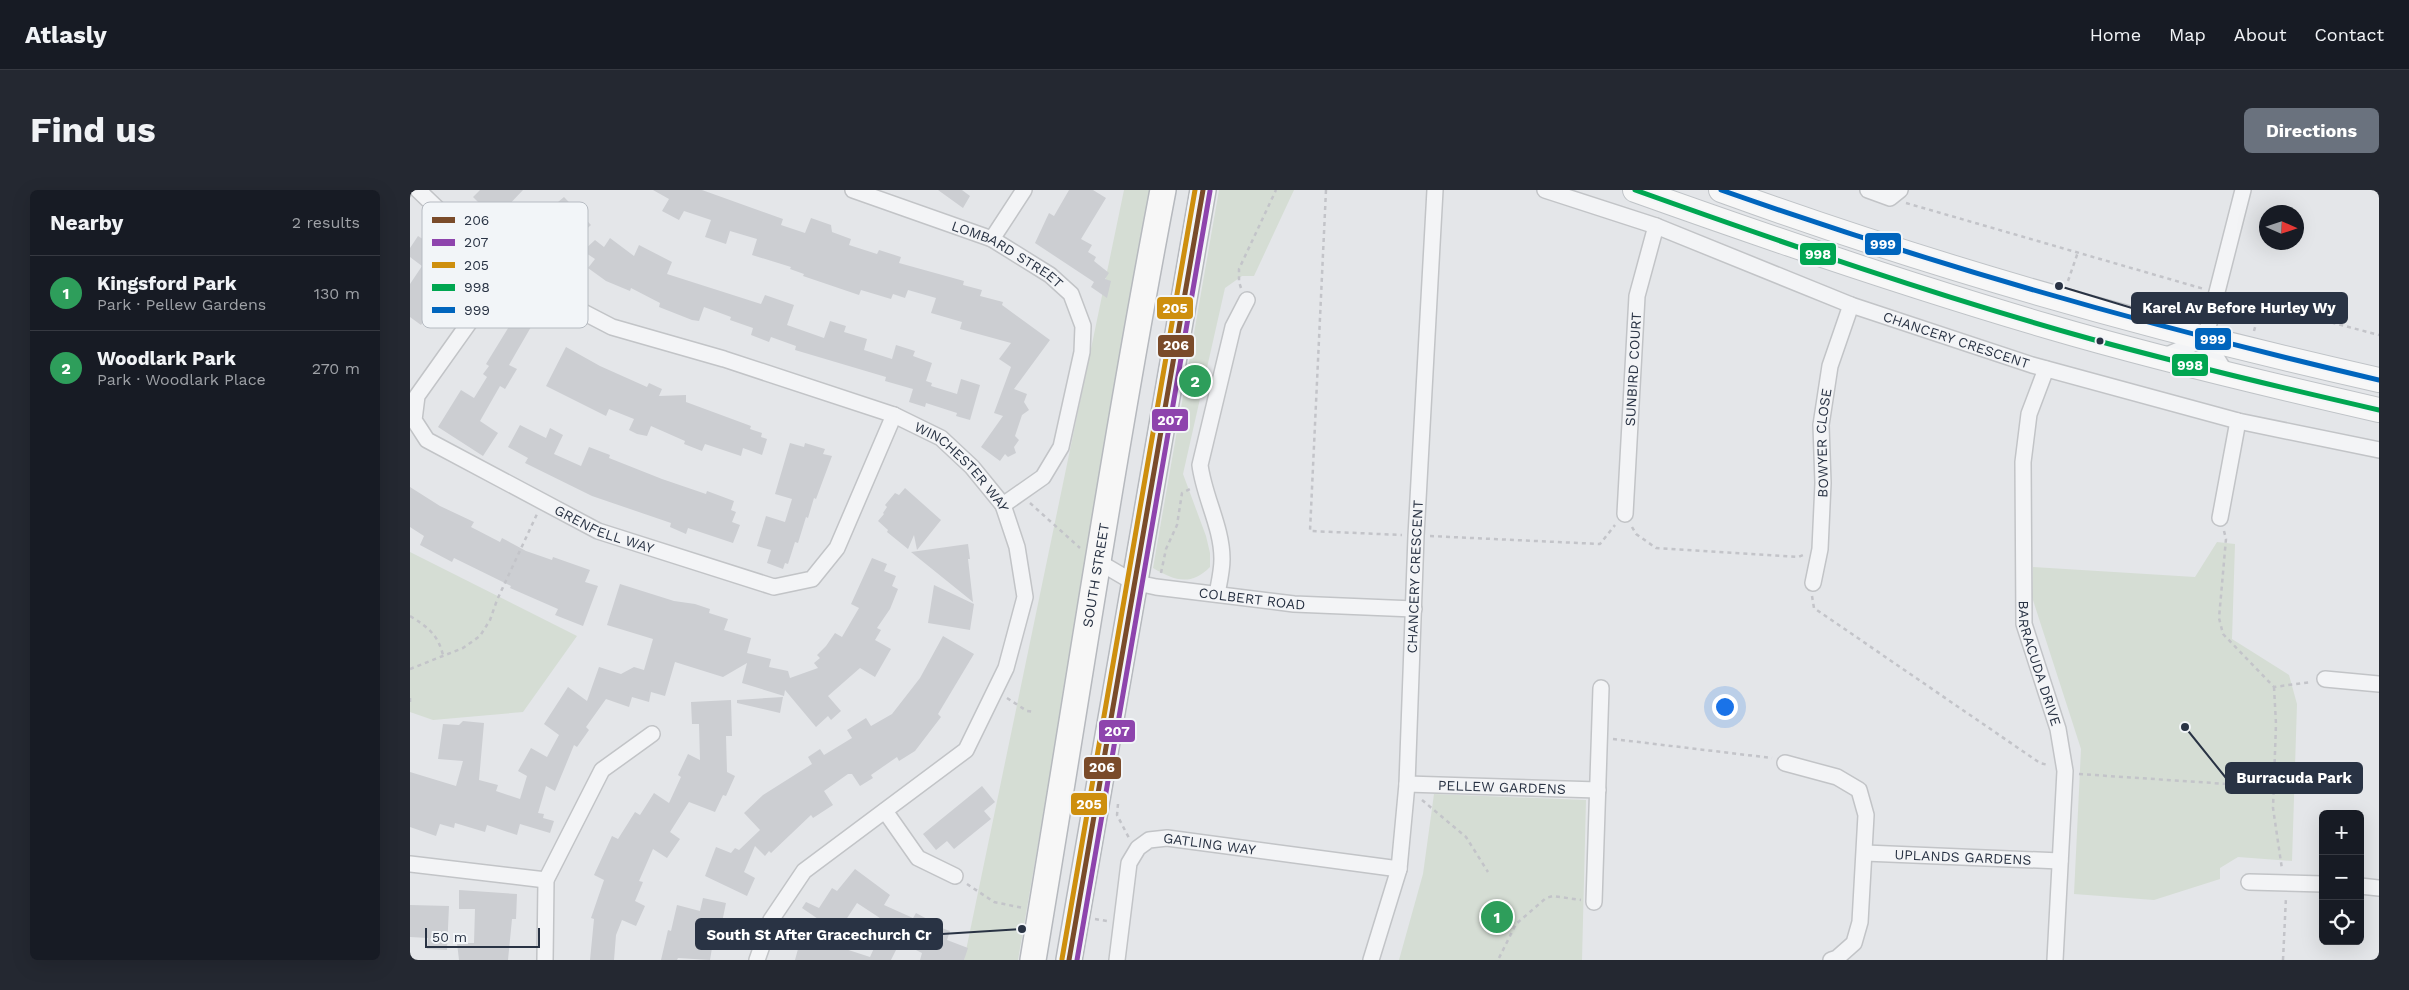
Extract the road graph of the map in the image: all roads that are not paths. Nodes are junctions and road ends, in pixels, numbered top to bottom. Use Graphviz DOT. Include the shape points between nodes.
graph roads {
  1 [pos="853,190"];
  2 [pos="1024,190"];
  3 [pos="1163,190"];
  4 [pos="1203,190"];
  5 [pos="1435,190"];
  6 [pos="1546,190"];
  7 [pos="1635,190"];
  8 [pos="1721,190"];
  9 [pos="1868,190"];
  10 [pos="2243,190"];
  11 [pos="420,191"];
  12 [pos="1895,194"];
  13 [pos="433,202"];
  14 [pos="1656,226"];
  15 [pos="992,239"];
  16 [pos="1247,300"];
  17 [pos="1850,305"];
  18 [pos="588,315"];
  19 [pos="465,328"];
  20 [pos="2205,340"];
  21 [pos="2160,358"];
  22 [pos="2046,369"];
  23 [pos="2227,375"];
  24 [pos="2379,380"];
  25 [pos="2379,410"];
  26 [pos="894,414"];
  27 [pos="2238,421"];
  28 [pos="2379,450"];
  29 [pos="1002,505"];
  30 [pos="1626,514"];
  31 [pos="2220,518"];
  32 [pos="1097,561"];
  33 [pos="1813,583"];
  34 [pos="1145,584"];
  35 [pos="1217,594"];
  36 [pos="1414,609"];
  37 [pos="2325,680"];
  38 [pos="2379,684"];
  39 [pos="1601,688"];
  40 [pos="652,734"];
  41 [pos="1785,763"];
  42 [pos="1407,784"];
  43 [pos="1598,790"];
  44 [pos="885,811"];
  45 [pos="1865,853"];
  46 [pos="2060,862"];
  47 [pos="410,864"];
  48 [pos="1399,869"];
  49 [pos="955,876"];
  50 [pos="546,880"];
  51 [pos="2249,882"];
  52 [pos="2319,884"];
  53 [pos="2364,886"];
  54 [pos="2379,888"];
  55 [pos="1594,902"];
  56 [pos="545,960"];
  57 [pos="757,960"];
  58 [pos="1033,960"];
  59 [pos="1069,960"];
  60 [pos="1117,960"];
  61 [pos="1371,960"];
  62 [pos="1831,960"];
  63 [pos="2055,960"];
  1 -- 15 [label="street, LOMBARD STREET"];
  2 -- 15 [label="street"];
  3 -- 32 [label="highway, SOUTH STREET"];
  4 -- 34 [label="highway"];
  5 -- 36 [label="street, CHANCERY CRESCENT"];
  6 -- 14 [label="street, CHANCERY CRESCENT"];
  7 -- 21 [label="main road" via="1883,276"];
  8 -- 20 [label="main road" via="1959,269"];
  9 -- 12 [label="street"];
  10 -- 20 [label="street"];
  11 -- 13 [label="street, WINCHESTER WAY"];
  14 -- 17 [label="street, CHANCERY CRESCENT"];
  14 -- 30 [label="street, SUNBIRD COURT" via="1637,296"];
  15 -- 29 [label="street, LOMBARD STREET" via="1050,275 1072,294 1083,326 1082,352 1061,447 1043,477"];
  16 -- 35 [label="street" via="1233,327 1200,465 1202,484 1219,534 1222,560"];
  17 -- 22 [label="street, CHANCERY CRESCENT"];
  17 -- 33 [label="street, BOWYER CLOSE" via="1830,366 1821,425 1820,548"];
  18 -- 26 [label="street, WINCHESTER WAY" via="612,327"];
  19 -- 26 [label="street, GRENFELL WAY" via="417,396 414,420 427,440 598,531 774,587 812,579 837,548"];
  20 -- 21 [label="street"];
  20 -- 23 [label="street"];
  20 -- 24 [label="main road"];
  21 -- 23 [label="main road"];
  22 -- 27 [label="street, CHANCERY CRESCENT"];
  22 -- 46 [label="street, BARRACUDA DRIVE" via="2030,414 2023,462 2024,624 2064,753"];
  23 -- 25 [label="main road"];
  26 -- 29 [label="street, WINCHESTER WAY" via="941,438 972,467"];
  27 -- 28 [label="street, CHANCERY CRESCENT"];
  27 -- 31 [label="street"];
  29 -- 44 [label="street, WINCHESTER WAY" via="1017,547 1025,597 1006,668 966,750"];
  32 -- 34 [label="street, COLBERT ROAD"];
  32 -- 58 [label="highway, SOUTH STREET"];
  34 -- 35 [label="street, COLBERT ROAD"];
  34 -- 59 [label="highway"];
  35 -- 36 [label="street, COLBERT ROAD" via="1294,604"];
  36 -- 42 [label="street, CHANCERY CRESCENT"];
  37 -- 38 [label="street"];
  39 -- 43 [label="street"];
  40 -- 50 [label="street" via="602,770"];
  41 -- 45 [label="street" via="1837,777 1859,790 1866,815"];
  42 -- 43 [label="street, PELLEW GARDENS"];
  42 -- 48 [label="street, CHANCERY CRESCENT"];
  43 -- 55 [label="street"];
  44 -- 49 [label="street" via="918,858"];
  44 -- 57 [label="street, WINCHESTER WAY" via="804,871 771,920"];
  45 -- 46 [label="street, UPLANDS GARDENS"];
  45 -- 62 [label="street" via="1860,922 1854,943"];
  46 -- 63 [label="street, BARRACUDA DRIVE"];
  47 -- 50 [label="street"];
  48 -- 60 [label="street, GATLING WAY" via="1168,838 1149,840 1138,848 1129,863"];
  48 -- 61 [label="street, CHANCERY CRESCENT"];
  50 -- 56 [label="street"];
  51 -- 52 [label="street"];
  53 -- 54 [label="street"];
}
